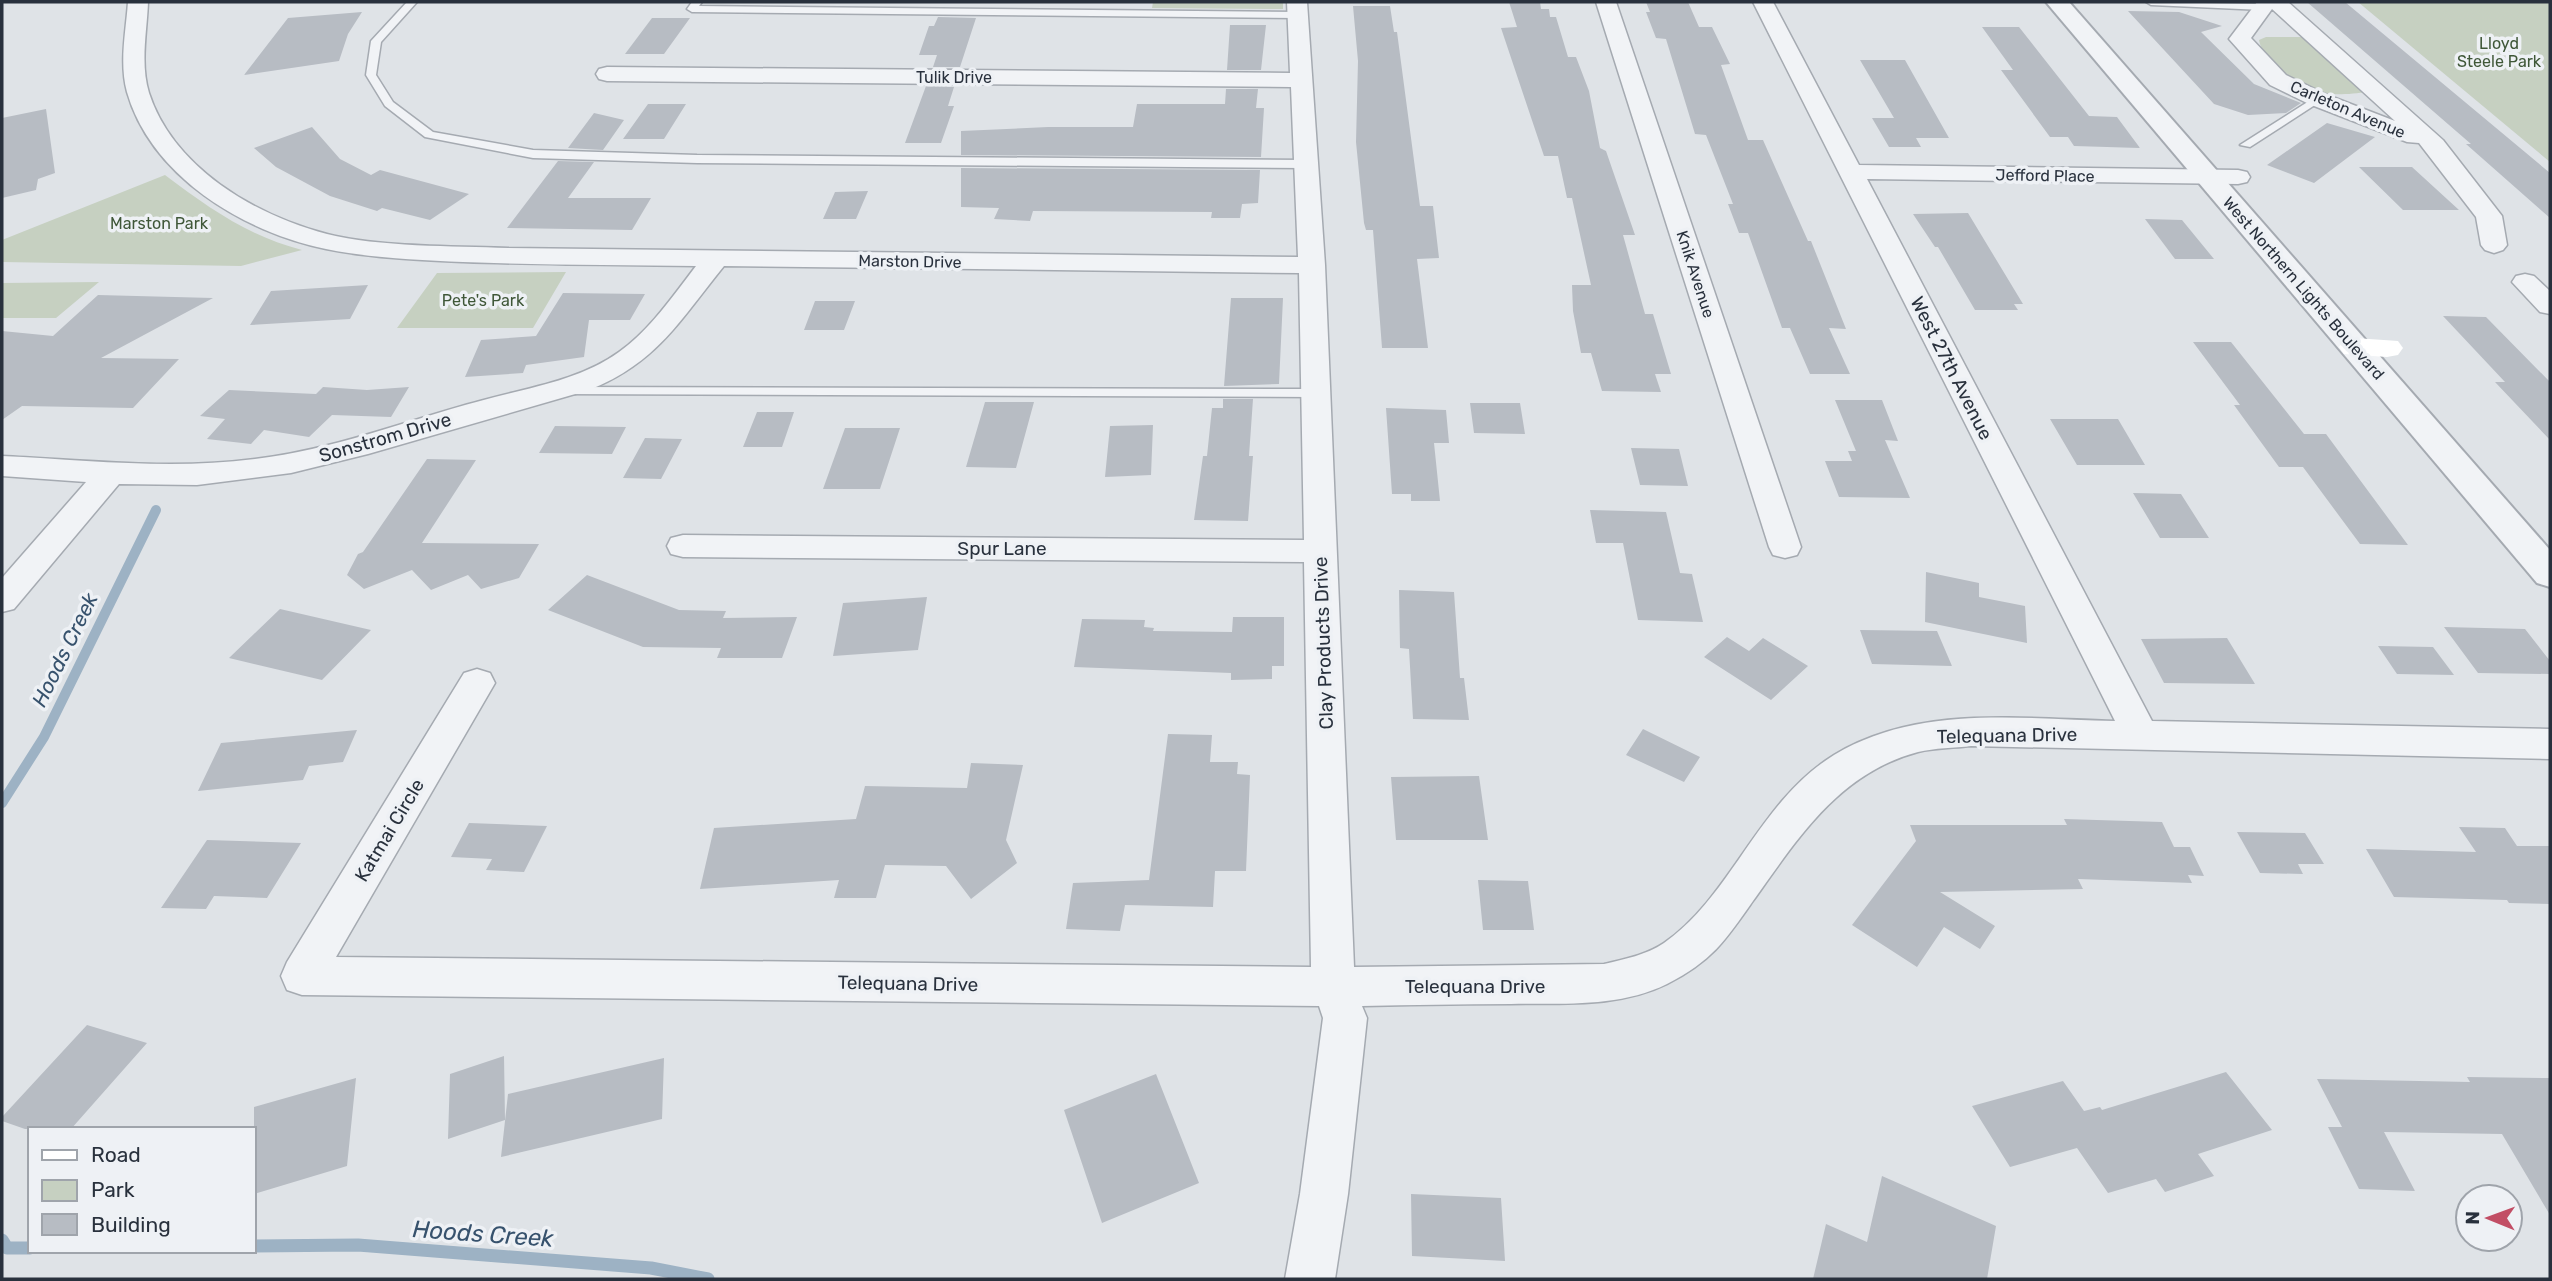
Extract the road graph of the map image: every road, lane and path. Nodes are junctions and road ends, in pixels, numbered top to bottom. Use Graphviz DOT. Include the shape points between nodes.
graph roads {
  1 [pos="138,2"];
  2 [pos="412,2"];
  3 [pos="697,2"];
  4 [pos="1606,2"];
  5 [pos="1763,2"];
  6 [pos="2057,2"];
  7 [pos="2084,2"];
  8 [pos="2151,2"];
  9 [pos="2269,4"];
  10 [pos="1297,9"];
  11 [pos="607,75"];
  12 [pos="1302,80"];
  13 [pos="2316,99"];
  14 [pos="2246,145"];
  15 [pos="2435,145"];
  16 [pos="1306,164"];
  17 [pos="1852,172"];
  18 [pos="2238,177"];
  19 [pos="2208,178"];
  20 [pos="2494,245"];
  21 [pos="716,259"];
  22 [pos="1312,265"];
  23 [pos="2538,282"];
  24 [pos="2550,306"];
  25 [pos="2355,347"];
  26 [pos="2387,348"];
  27 [pos="548,390"];
  28 [pos="1316,393"];
  29 [pos="2,466"];
  30 [pos="111,473"];
  31 [pos="2550,534"];
  32 [pos="683,546"];
  33 [pos="1785,547"];
  34 [pos="1321,551"];
  35 [pos="2550,574"];
  36 [pos="2,600"];
  37 [pos="477,683"];
  38 [pos="2141,734"];
  39 [pos="2550,744"];
  40 [pos="302,976"];
  41 [pos="1333,987"];
  42 [pos="1310,1279"];
  1 -- 21 [label="street, Marston Drive" via="138,92 152,124 169,151 199,181 251,212 318,240 393,251"];
  2 -- 16 [label="lane" via="376,41 371,75 389,104 429,135 442,138 533,154 697,159"];
  3 -- 10 [label="lane" via="692,9"];
  4 -- 33 [label="street, Knik Avenue"];
  5 -- 17 [label="street, West 27th Avenue"];
  6 -- 19 [label="street, West Northern Lights Boulevard"];
  7 -- 18 [label="street, West Northern Lights Boulevard"];
  8 -- 9 [label="lane"];
  9 -- 13 [label="street, Carleton Avenue" via="2240,38 2278,80"];
  9 -- 15 [label="street, Carleton Avenue"];
  10 -- 12 [label="street, Clay Products Drive"];
  11 -- 12 [label="street, Tulik Drive"];
  12 -- 16 [label="street, Clay Products Drive"];
  13 -- 14 [label="lane"];
  13 -- 15 [label="street, Carleton Avenue"];
  15 -- 20 [label="street, Carleton Avenue" via="2488,216"];
  16 -- 22 [label="street, Clay Products Drive"];
  17 -- 19 [label="street, Jefford Place"];
  17 -- 38 [label="street, West 27th Avenue"];
  18 -- 19 [label="street, Jefford Place"];
  18 -- 26 [label="street, West Northern Lights Boulevard"];
  19 -- 25 [label="street, West Northern Lights Boulevard"];
  21 -- 22 [label="street, Marston Drive"];
  21 -- 27 [label="street, Sonstrom Drive" via="627,360"];
  22 -- 28 [label="street, Clay Products Drive"];
  23 -- 24 [label="street"];
  25 -- 26 [label="main road"];
  25 -- 35 [label="street, West Northern Lights Boulevard"];
  26 -- 31 [label="street, West Northern Lights Boulevard"];
  27 -- 28 [label="lane"];
  27 -- 30 [label="street, Sonstrom Drive" via="260,469 190,475"];
  28 -- 34 [label="street, Clay Products Drive"];
  29 -- 30 [label="street, Sonstrom Drive"];
  30 -- 36 [label="street"];
  32 -- 34 [label="street, Spur Lane"];
  34 -- 41 [label="street, Clay Products Drive"];
  37 -- 40 [label="street, Katmai Circle"];
  38 -- 39 [label="street, Telequana Drive"];
  38 -- 41 [label="street, Telequana Drive" via="1971,732 1921,737 1879,750 1819,787 1786,823 1705,935 1649,972 1604,983 1550,986"];
  40 -- 41 [label="street, Telequana Drive"];
  41 -- 42 [label="street, Clay Products Drive" via="1345,1018"];
}
